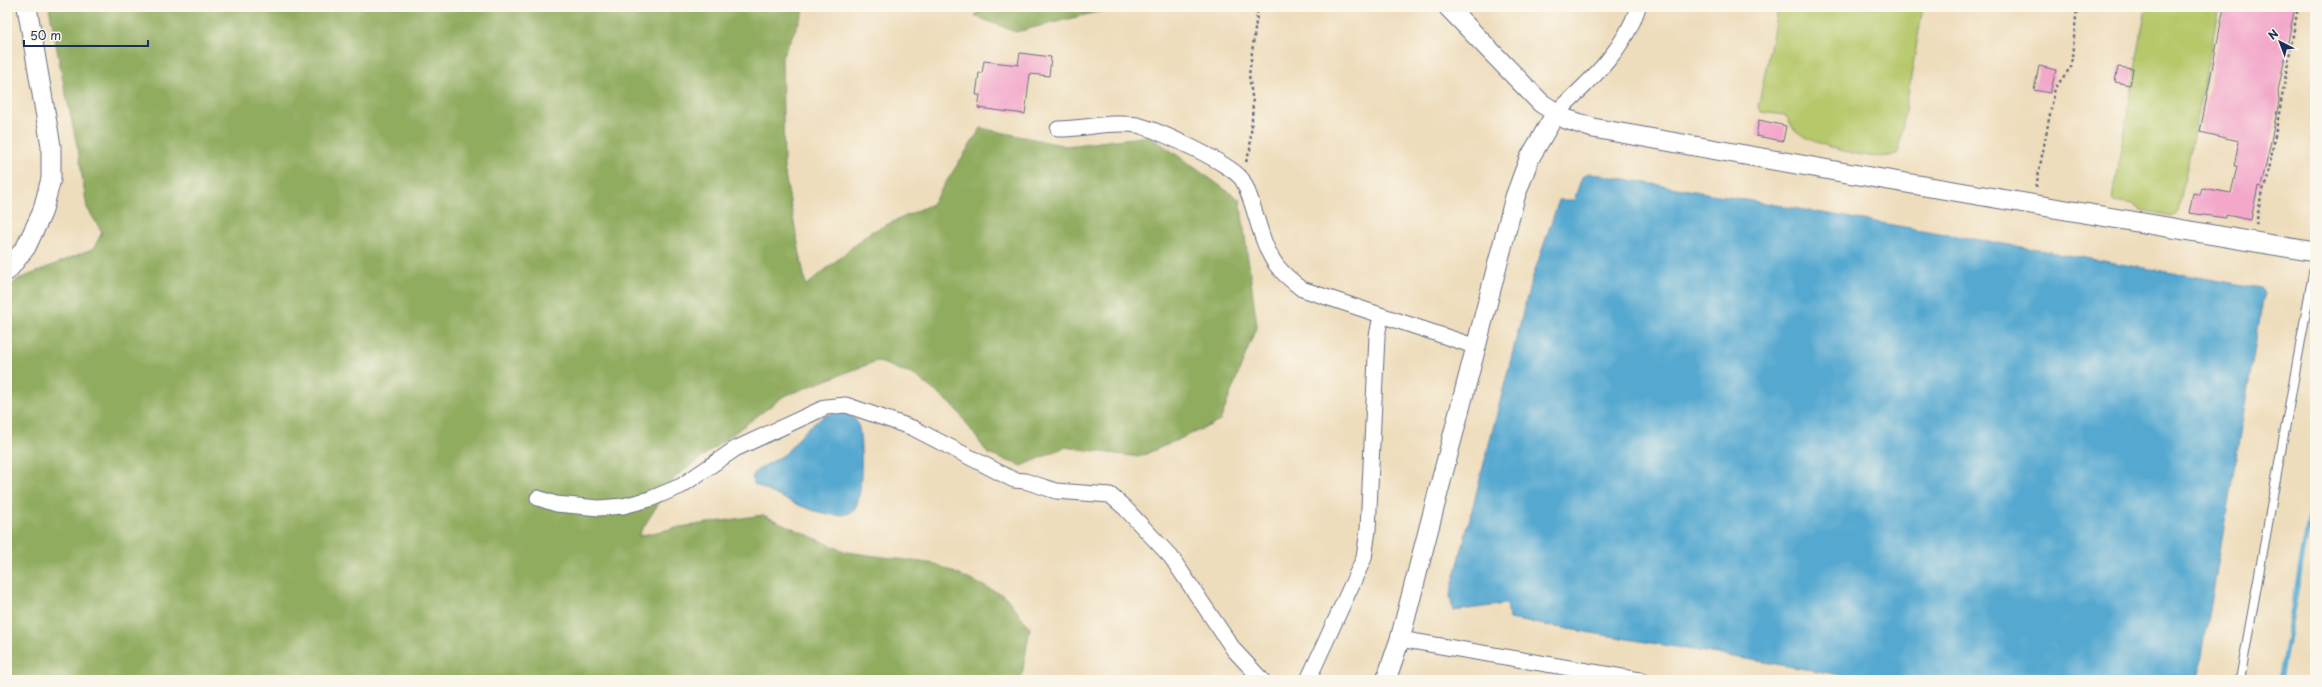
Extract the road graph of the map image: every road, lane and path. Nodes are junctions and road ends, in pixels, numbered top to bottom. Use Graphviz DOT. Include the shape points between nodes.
graph roads {
  1 [pos="27,7"];
  2 [pos="1258,7"];
  3 [pos="1448,7"];
  4 [pos="1638,7"];
  5 [pos="2077,7"];
  6 [pos="2298,7"];
  7 [pos="1556,113"];
  8 [pos="1058,129"];
  9 [pos="1243,180"];
  10 [pos="2032,203"];
  11 [pos="2253,241"];
  12 [pos="2315,252"];
  13 [pos="2315,262"];
  14 [pos="7,271"];
  15 [pos="1381,316"];
  16 [pos="1477,347"];
  17 [pos="538,498"];
  18 [pos="1400,639"];
  19 [pos="1262,680"];
  20 [pos="1308,680"];
  21 [pos="1386,680"];
  22 [pos="1640,680"];
  23 [pos="2240,680"];
  1 -- 14 [label="street" via="51,146 51,179 42,213 26,247"];
  2 -- 9 [label="path" via="1249,75 1253,103 1252,133"];
  3 -- 7 [label="street" via="1524,87"];
  4 -- 7 [label="street" via="1629,30 1616,49"];
  5 -- 10 [label="path" via="2071,67 2055,88 2040,176"];
  6 -- 11 [label="path" via="2266,186 2262,190"];
  7 -- 10 [label="street" via="1593,128"];
  7 -- 16 [label="street" via="1529,159 1515,197"];
  8 -- 9 [label="street" via="1116,124 1136,125 1223,163"];
  9 -- 15 [label="street" via="1270,253 1286,276 1302,289"];
  10 -- 11 [label="street"];
  11 -- 12 [label="street"];
  13 -- 23 [label="lane"];
  15 -- 16 [label="street"];
  15 -- 20 [label="street" via="1377,336 1368,530 1364,558"];
  16 -- 18 [label="street"];
  17 -- 19 [label="street" via="556,504 599,508 623,506 650,499 681,486 736,449 826,407 846,405 920,431 1014,480 1056,491 1110,495 1171,557 1234,650"];
  18 -- 21 [label="street"];
  18 -- 22 [label="street"];
}
